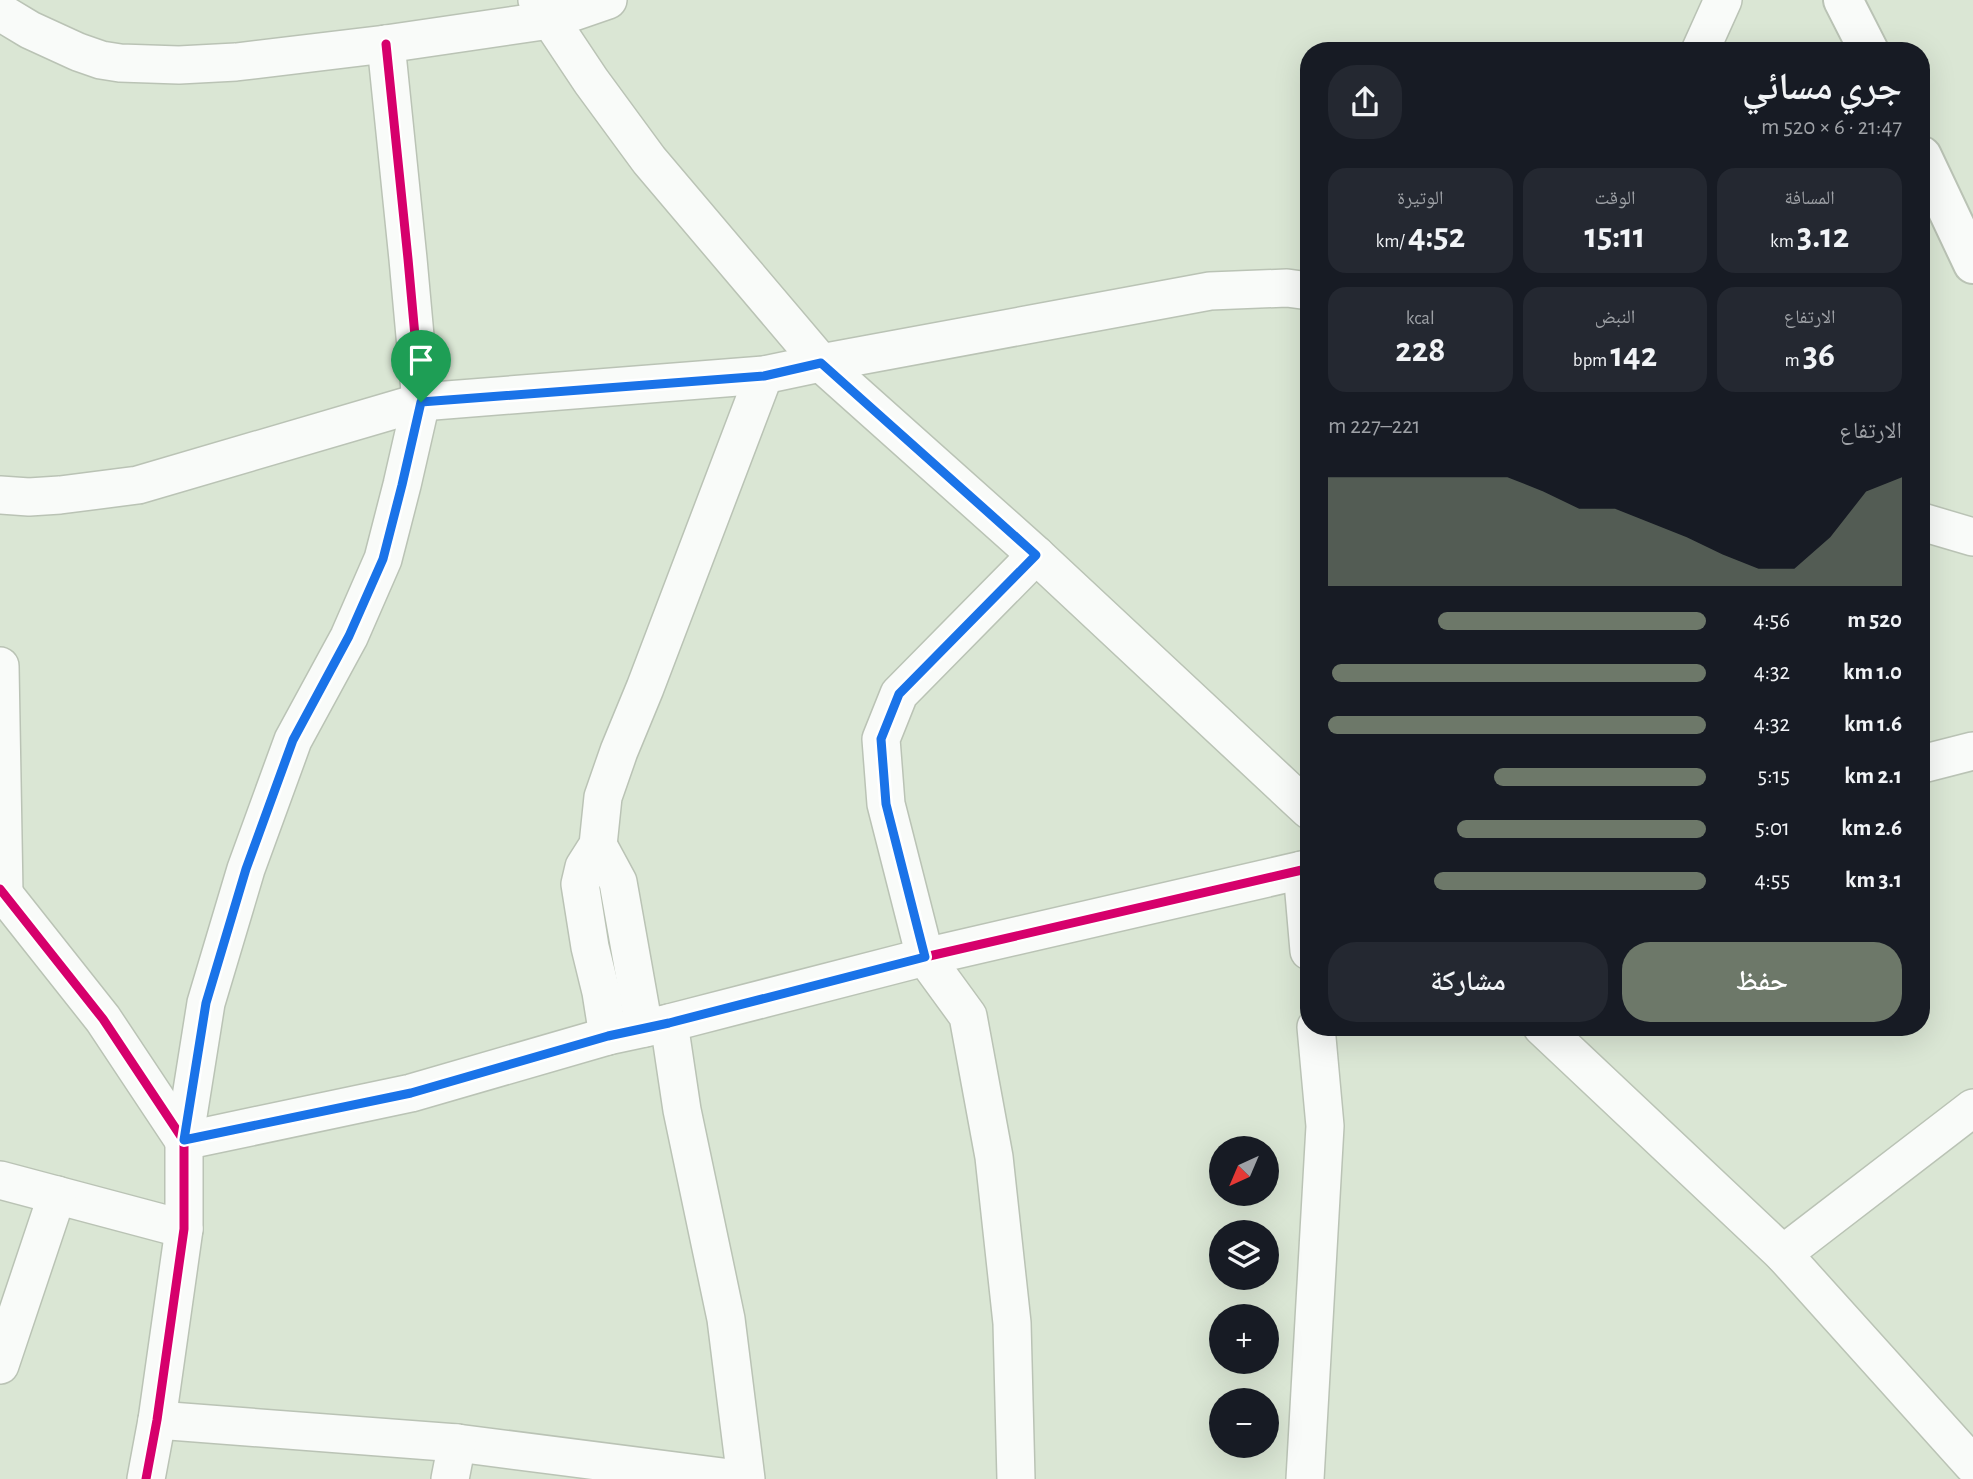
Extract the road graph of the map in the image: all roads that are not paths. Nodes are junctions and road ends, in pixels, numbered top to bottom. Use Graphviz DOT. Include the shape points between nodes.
graph roads {
  1 [pos="608,0"];
  2 [pos="1723,0"];
  3 [pos="1843,0"];
  4 [pos="543,10"];
  5 [pos="0,12"];
  6 [pos="1704,42"];
  7 [pos="1864,42"];
  8 [pos="386,44"];
  9 [pos="1930,173"];
  10 [pos="1973,264"];
  11 [pos="1300,290"];
  12 [pos="821,363"];
  13 [pos="764,376"];
  14 [pos="421,402"];
  15 [pos="0,495"];
  16 [pos="1930,524"];
  17 [pos="1973,537"];
  18 [pos="1036,555"];
  19 [pos="0,666"];
  20 [pos="1973,751"];
  21 [pos="1930,762"];
  22 [pos="1300,802"];
  23 [pos="598,845"];
  24 [pos="1300,870"];
  25 [pos="2,892"];
  26 [pos="925,957"];
  27 [pos="657,1026"];
  28 [pos="608,1036"];
  29 [pos="1317,1036"];
  30 [pos="1552,1036"];
  31 [pos="1973,1108"];
  32 [pos="184,1140"];
  33 [pos="0,1180"];
  34 [pos="57,1195"];
  35 [pos="184,1229"];
  36 [pos="1783,1254"];
  37 [pos="0,1364"];
  38 [pos="157,1420"];
  39 [pos="457,1444"];
  40 [pos="1973,1465"];
  41 [pos="146,1479"];
  42 [pos="450,1479"];
  43 [pos="738,1479"];
  44 [pos="746,1479"];
  45 [pos="1016,1479"];
  46 [pos="1305,1479"];
  1 -- 4 [label="street"];
  2 -- 6 [label="street"];
  3 -- 7 [label="street"];
  4 -- 8 [label="street"];
  4 -- 12 [label="street" via="649,160"];
  5 -- 8 [label="street" via="78,52 120,63 236,62"];
  8 -- 14 [label="street"];
  9 -- 10 [label="street"];
  11 -- 12 [label="street" via="1210,291"];
  12 -- 13 [label="street"];
  12 -- 18 [label="street"];
  13 -- 14 [label="street"];
  13 -- 23 [label="street" via="603,797"];
  14 -- 15 [label="street" via="138,485 60,495"];
  14 -- 32 [label="street" via="383,559 349,636 293,740 246,869 206,1003"];
  16 -- 17 [label="street"];
  18 -- 22 [label="street"];
  18 -- 26 [label="street" via="899,694 881,739 886,804"];
  19 -- 25 [label="street"];
  20 -- 21 [label="street"];
  23 -- 27 [label="street" via="618,882"];
  23 -- 28 [label="street" via="580,884"];
  24 -- 26 [label="street"];
  25 -- 32 [label="street" via="103,1019"];
  26 -- 27 [label="street"];
  26 -- 45 [label="street" via="968,1016 994,1157 1012,1323"];
  27 -- 28 [label="street"];
  27 -- 44 [label="street" via="682,1110 726,1319"];
  28 -- 32 [label="street" via="411,1093"];
  29 -- 46 [label="street" via="1325,1126"];
  30 -- 36 [label="street"];
  31 -- 36 [label="street"];
  32 -- 35 [label="street"];
  33 -- 34 [label="street"];
  34 -- 35 [label="street"];
  34 -- 37 [label="street"];
  35 -- 38 [label="street"];
  36 -- 40 [label="street"];
  38 -- 39 [label="street"];
  38 -- 41 [label="street"];
  39 -- 42 [label="street"];
  39 -- 43 [label="street"];
}
